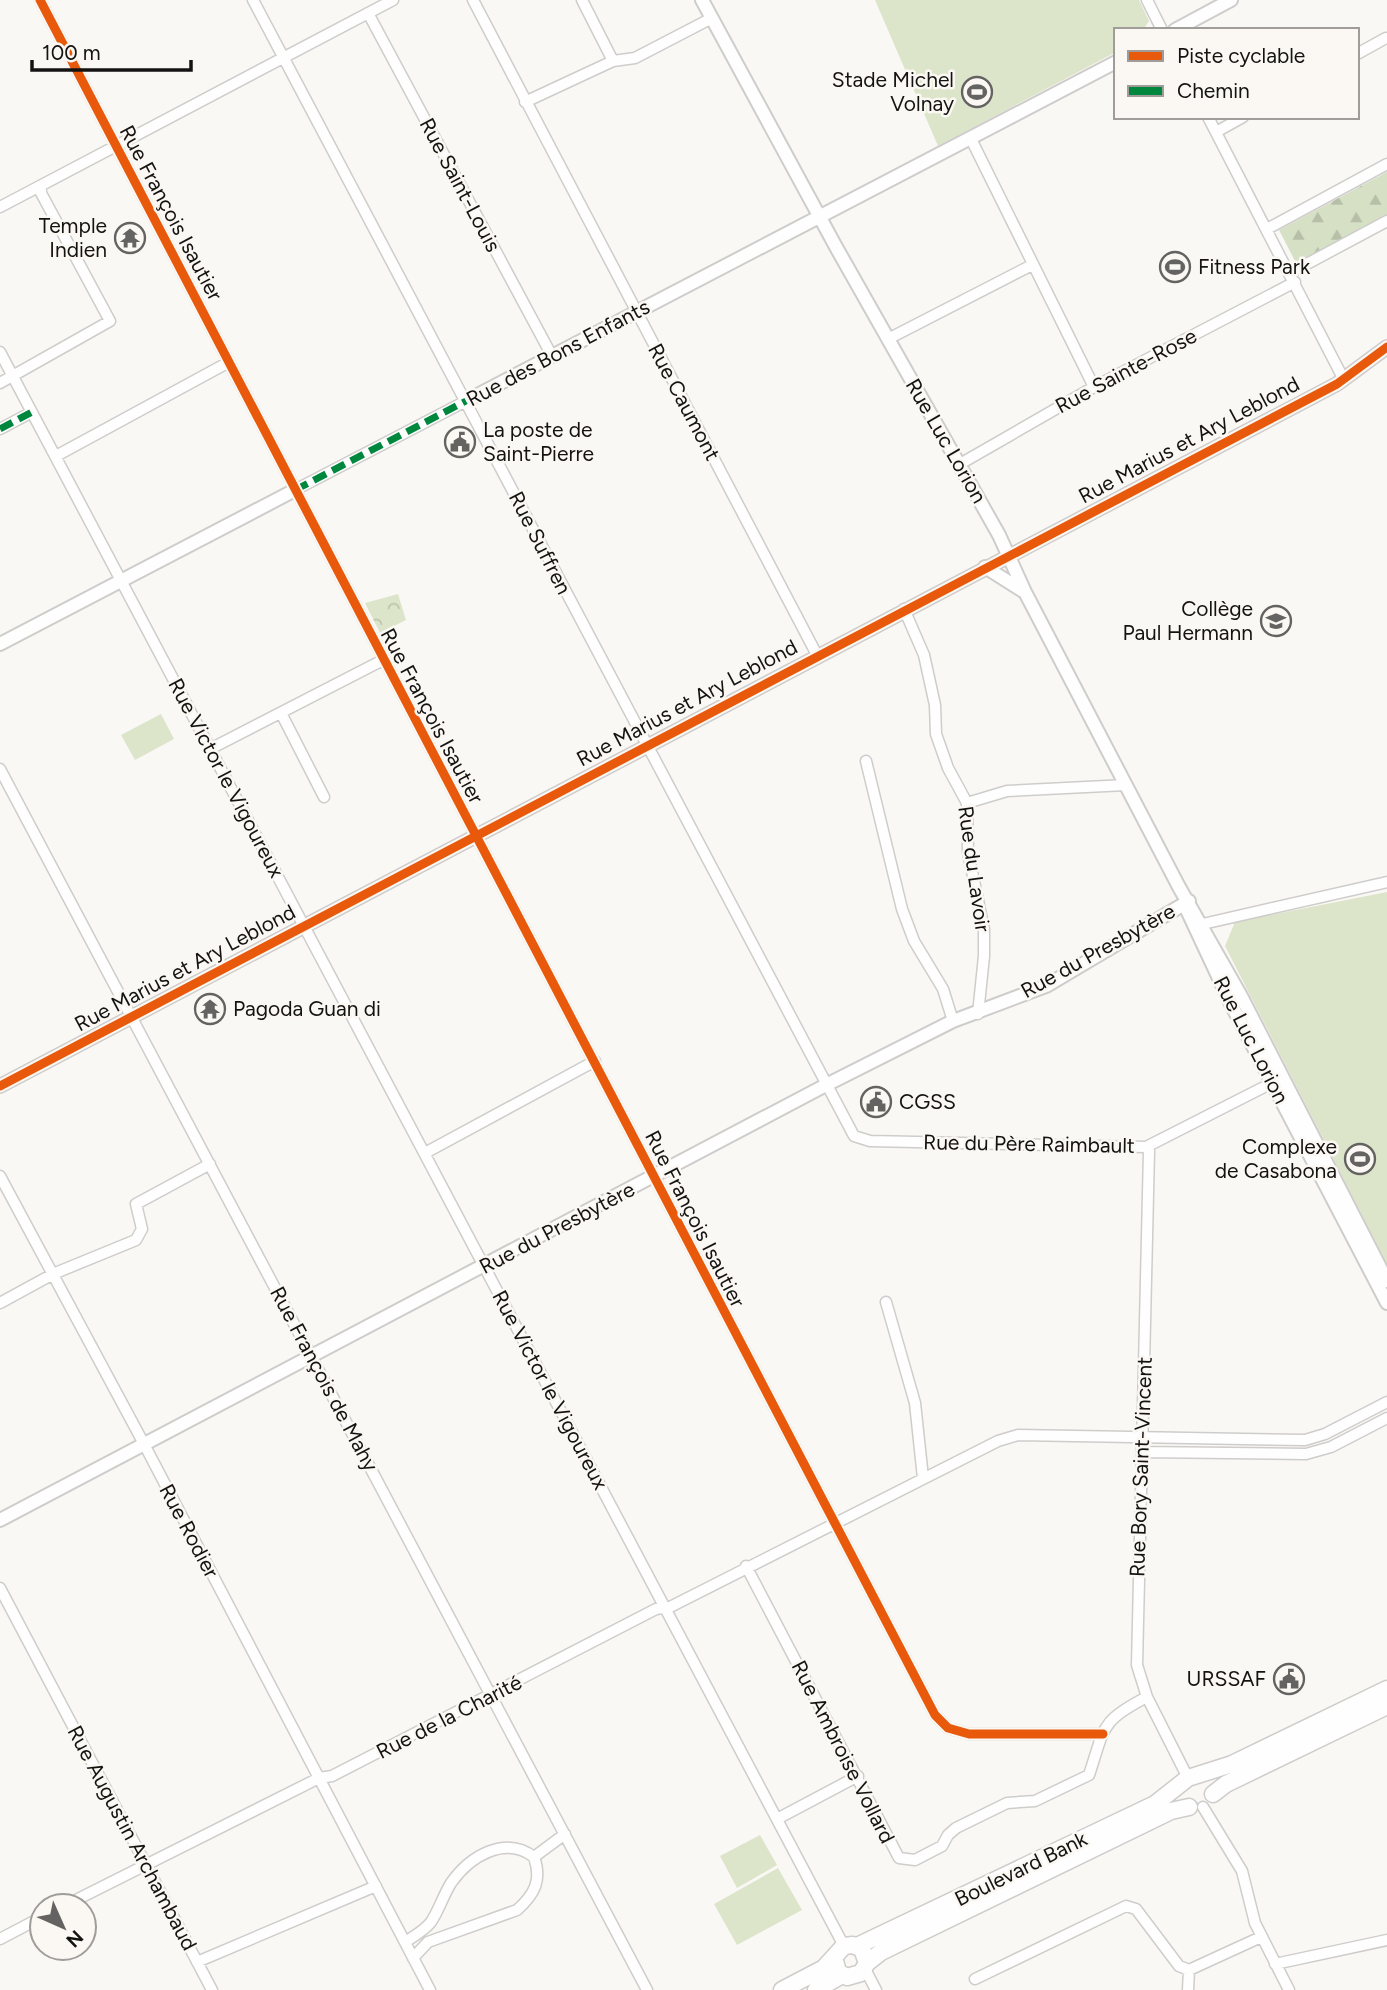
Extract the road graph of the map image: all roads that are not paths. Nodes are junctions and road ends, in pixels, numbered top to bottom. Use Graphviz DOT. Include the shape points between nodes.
graph roads {
  1 [pos="40,0"];
  2 [pos="253,0"];
  3 [pos="393,0"];
  4 [pos="473,0"];
  5 [pos="582,0"];
  6 [pos="702,0"];
  7 [pos="1147,0"];
  8 [pos="1226,2"];
  9 [pos="368,13"];
  10 [pos="712,18"];
  11 [pos="1161,28"];
  12 [pos="1177,28"];
  13 [pos="1386,38"];
  14 [pos="1359,53"];
  15 [pos="283,55"];
  16 [pos="613,61"];
  17 [pos="1114,63"];
  18 [pos="526,102"];
  19 [pos="1209,119"];
  20 [pos="1239,119"];
  21 [pos="1216,132"];
  22 [pos="971,139"];
  23 [pos="115,146"];
  24 [pos="1387,164"];
  25 [pos="41,186"];
  26 [pos="0,207"];
  27 [pos="821,216"];
  28 [pos="1387,221"];
  29 [pos="1267,229"];
  30 [pos="1032,265"];
  31 [pos="1292,277"];
  32 [pos="637,312"];
  33 [pos="888,339"];
  34 [pos="1387,347"];
  35 [pos="0,352"];
  36 [pos="552,356"];
  37 [pos="229,362"];
  38 [pos="13,376"];
  39 [pos="1344,380"];
  40 [pos="0,383"];
  41 [pos="1094,387"];
  42 [pos="466,401"];
  43 [pos="32,412"];
  44 [pos="0,429"];
  45 [pos="56,456"];
  46 [pos="960,464"];
  47 [pos="295,490"];
  48 [pos="1008,555"];
  49 [pos="985,567"];
  50 [pos="121,581"];
  51 [pos="1025,592"];
  52 [pos="904,609"];
  53 [pos="0,644"];
  54 [pos="817,655"];
  55 [pos="383,660"];
  56 [pos="281,713"];
  57 [pos="645,745"];
  58 [pos="210,749"];
  59 [pos="866,761"];
  60 [pos="0,769"];
  61 [pos="1126,785"];
  62 [pos="324,797"];
  63 [pos="967,803"];
  64 [pos="475,835"];
  65 [pos="1387,882"];
  66 [pos="1186,902"];
  67 [pos="1163,915"];
  68 [pos="1197,924"];
  69 [pos="304,925"];
  70 [pos="978,1013"];
  71 [pos="132,1016"];
  72 [pos="953,1021"];
  73 [pos="595,1061"];
  74 [pos="826,1085"];
  75 [pos="1274,1085"];
  76 [pos="0,1086"];
  77 [pos="1288,1091"];
  78 [pos="1146,1147"];
  79 [pos="425,1153"];
  80 [pos="210,1164"];
  81 [pos="654,1175"];
  82 [pos="0,1177"];
  83 [pos="485,1266"];
  84 [pos="1379,1266"];
  85 [pos="52,1274"];
  86 [pos="1387,1281"];
  87 [pos="886,1301"];
  88 [pos="0,1303"];
  89 [pos="1387,1303"];
  90 [pos="312,1356"];
  91 [pos="1387,1402"];
  92 [pos="1387,1418"];
  93 [pos="1142,1437"];
  94 [pos="144,1444"];
  95 [pos="1142,1452"];
  96 [pos="923,1478"];
  97 [pos="0,1520"];
  98 [pos="832,1523"];
  99 [pos="746,1566"];
  100 [pos="0,1588"];
  101 [pos="665,1608"];
  102 [pos="1387,1689"];
  103 [pos="492,1696"];
  104 [pos="1147,1697"];
  105 [pos="1387,1708"];
  106 [pos="1103,1734"];
  107 [pos="858,1776"];
  108 [pos="319,1778"];
  109 [pos="1190,1779"];
  110 [pos="1201,1803"];
  111 [pos="776,1819"];
  112 [pos="565,1834"];
  113 [pos="534,1857"];
  114 [pos="145,1864"];
  115 [pos="376,1886"];
  116 [pos="91,1892"];
  117 [pos="436,1913"];
  118 [pos="28,1924"];
  119 [pos="447,1935"];
  120 [pos="1261,1937"];
  121 [pos="0,1938"];
  122 [pos="1387,1940"];
  123 [pos="405,1942"];
  124 [pos="845,1950"];
  125 [pos="413,1958"];
  126 [pos="197,1962"];
  127 [pos="1275,1964"];
  128 [pos="866,1966"];
  129 [pos="1189,1969"];
  130 [pos="842,1975"];
  131 [pos="975,1979"];
  132 [pos="212,1990"];
  133 [pos="430,1990"];
  134 [pos="647,1990"];
  135 [pos="782,1990"];
  136 [pos="816,1990"];
  137 [pos="876,1990"];
  138 [pos="1188,1990"];
  139 [pos="1289,1990"];
  1 -- 23 [label="street, Rue François Isautier"];
  2 -- 15 [label="street, Rue Suffren"];
  3 -- 9 [label="street"];
  4 -- 18 [label="street, Rue Caumont"];
  5 -- 16 [label="street"];
  6 -- 10 [label="street, Rue Luc Lorion"];
  7 -- 11 [label="street"];
  8 -- 12 [label="street"];
  9 -- 15 [label="street"];
  9 -- 36 [label="street, Rue Saint-Louis"];
  10 -- 16 [label="street" via="635,58"];
  10 -- 27 [label="street, Rue Luc Lorion"];
  13 -- 14 [label="street"];
  15 -- 23 [label="street"];
  15 -- 42 [label="street, Rue Suffren"];
  16 -- 18 [label="street"];
  17 -- 22 [label="street, Rue des Bons Enfants"];
  18 -- 32 [label="street, Rue Caumont"];
  19 -- 21 [label="street"];
  20 -- 21 [label="street"];
  21 -- 29 [label="street"];
  22 -- 27 [label="street, Rue des Bons Enfants"];
  22 -- 30 [label="street"];
  23 -- 25 [label="street"];
  23 -- 37 [label="street, Rue François Isautier"];
  24 -- 29 [label="street"];
  25 -- 26 [label="street"];
  25 -- 38 [label="street" via="110,321"];
  27 -- 32 [label="street, Rue des Bons Enfants"];
  27 -- 33 [label="street, Rue Luc Lorion"];
  28 -- 31 [label="street, Rue Sainte-Rose"];
  29 -- 31 [label="street"];
  30 -- 33 [label="street"];
  30 -- 41 [label="street"];
  31 -- 39 [label="street"];
  31 -- 41 [label="street, Rue Sainte-Rose"];
  32 -- 36 [label="street, Rue des Bons Enfants"];
  32 -- 54 [label="street, Rue Caumont"];
  33 -- 46 [label="street, Rue Luc Lorion"];
  34 -- 39 [label="street, Rue Marius et Ary Leblond"];
  35 -- 38 [label="street, Rue Victor le Vigoureux"];
  36 -- 42 [label="street, Rue des Bons Enfants"];
  37 -- 45 [label="street"];
  37 -- 47 [label="street, Rue François Isautier"];
  38 -- 40 [label="street"];
  38 -- 43 [label="street, Rue Victor le Vigoureux"];
  39 -- 48 [label="street, Rue Marius et Ary Leblond"];
  41 -- 46 [label="street, Rue Sainte-Rose"];
  42 -- 47 [label="street, Rue des Bons Enfants"];
  42 -- 57 [label="street, Rue Suffren"];
  43 -- 44 [label="street"];
  43 -- 45 [label="street, Rue Victor le Vigoureux"];
  45 -- 50 [label="street, Rue Victor le Vigoureux"];
  46 -- 48 [label="street, Rue Luc Lorion"];
  47 -- 50 [label="street, Rue des Bons Enfants"];
  47 -- 55 [label="street, Rue François Isautier"];
  48 -- 49 [label="street, Rue Marius et Ary Leblond"];
  48 -- 51 [label="street, Rue Luc Lorion"];
  49 -- 51 [label="street"];
  49 -- 52 [label="street, Rue Marius et Ary Leblond"];
  50 -- 53 [label="street, Rue des Bons Enfants"];
  50 -- 58 [label="street, Rue Victor le Vigoureux"];
  51 -- 61 [label="street, Rue Luc Lorion"];
  52 -- 54 [label="street, Rue Marius et Ary Leblond"];
  52 -- 63 [label="street, Rue du Lavoir" via="924,655 936,734"];
  54 -- 57 [label="street, Rue Marius et Ary Leblond"];
  55 -- 56 [label="street"];
  55 -- 64 [label="street, Rue François Isautier"];
  56 -- 58 [label="street"];
  56 -- 62 [label="street"];
  57 -- 64 [label="street, Rue Marius et Ary Leblond"];
  57 -- 74 [label="street, Rue Suffren"];
  58 -- 69 [label="street, Rue Victor le Vigoureux"];
  59 -- 72 [label="street" via="902,909 914,942 943,989"];
  60 -- 71 [label="street, Rue François de Mahy"];
  61 -- 63 [label="street" via="1006,791"];
  61 -- 66 [label="street, Rue Luc Lorion"];
  63 -- 70 [label="street, Rue du Lavoir" via="968,852 984,929"];
  64 -- 69 [label="street, Rue Marius et Ary Leblond"];
  64 -- 73 [label="street, Rue François Isautier"];
  65 -- 68 [label="street"];
  66 -- 67 [label="street, Rue du Presbytère"];
  66 -- 68 [label="street, Rue Luc Lorion"];
  67 -- 68 [label="street"];
  67 -- 70 [label="street, Rue du Presbytère" via="1046,986"];
  68 -- 75 [label="street, Rue Luc Lorion"];
  68 -- 77 [label="street, Rue Luc Lorion"];
  69 -- 71 [label="street, Rue Marius et Ary Leblond"];
  69 -- 79 [label="street, Rue Victor le Vigoureux"];
  70 -- 72 [label="street, Rue du Presbytère"];
  71 -- 76 [label="street, Rue Marius et Ary Leblond"];
  71 -- 80 [label="street, Rue François de Mahy"];
  72 -- 74 [label="street, Rue du Presbytère"];
  73 -- 79 [label="street"];
  73 -- 81 [label="street, Rue François Isautier"];
  74 -- 78 [label="street, Rue du Père Raimbault" via="854,1136 870,1141"];
  74 -- 81 [label="street, Rue du Presbytère"];
  75 -- 77 [label="street"];
  75 -- 78 [label="street, Rue du Père Raimbault"];
  75 -- 84 [label="street, Rue Luc Lorion"];
  77 -- 84 [label="street, Rue Luc Lorion"];
  78 -- 93 [label="street, Rue Bory Saint-Vincent"];
  79 -- 83 [label="street, Rue Victor le Vigoureux"];
  80 -- 85 [label="street" via="136,1204 142,1229 136,1240"];
  80 -- 90 [label="street, Rue François de Mahy"];
  81 -- 83 [label="street, Rue du Presbytère"];
  81 -- 98 [label="street, Rue François Isautier"];
  82 -- 85 [label="street, Rue Rodier"];
  83 -- 90 [label="street, Rue du Presbytère"];
  83 -- 101 [label="street, Rue Victor le Vigoureux"];
  84 -- 86 [label="street, Rue Luc Lorion"];
  84 -- 89 [label="street, Rue Luc Lorion"];
  85 -- 88 [label="street"];
  85 -- 94 [label="street, Rue Rodier"];
  87 -- 96 [label="street" via="915,1403"];
  90 -- 94 [label="street, Rue du Presbytère"];
  90 -- 103 [label="street, Rue François de Mahy"];
  91 -- 93 [label="street, Rue de la Charité" via="1305,1440"];
  92 -- 95 [label="street" via="1331,1447 1306,1454"];
  93 -- 95 [label="street, Rue Bory Saint-Vincent"];
  93 -- 96 [label="street, Rue de la Charité" via="1018,1435"];
  94 -- 97 [label="street, Rue du Presbytère"];
  94 -- 108 [label="street, Rue Rodier"];
  95 -- 104 [label="street, Rue Bory Saint-Vincent" via="1137,1665"];
  96 -- 98 [label="street, Rue de la Charité"];
  98 -- 99 [label="street, Rue de la Charité"];
  98 -- 106 [label="street, Rue François Isautier" via="934,1715 948,1728 969,1734"];
  99 -- 101 [label="street, Rue de la Charité"];
  99 -- 107 [label="street, Rue Ambroise Vollard"];
  100 -- 114 [label="street, Rue Augustin Archambaud"];
  101 -- 103 [label="street, Rue de la Charité"];
  101 -- 111 [label="street, Rue Victor le Vigoureux"];
  102 -- 109 [label="main road, Boulevard Bank" via="1232,1764"];
  103 -- 108 [label="street, Rue de la Charité" via="332,1776"];
  103 -- 112 [label="street, Rue François de Mahy"];
  104 -- 106 [label="street" via="1118,1711"];
  104 -- 109 [label="street, Rue Bory Saint-Vincent"];
  105 -- 110 [label="main road, Boulevard Bank" via="1229,1783"];
  106 -- 107 [label="street, Rue Ambroise Vollard" via="1089,1775 1035,1801 1007,1803 956,1828 943,1846 915,1860 899,1858"];
  107 -- 111 [label="street"];
  108 -- 114 [label="street, Rue de la Charité"];
  108 -- 115 [label="street, Rue Rodier"];
  109 -- 110 [label="main road" via="1180,1795"];
  109 -- 110 [label="main road" via="1211,1785"];
  109 -- 124 [label="main road, Boulevard Bank" via="1155,1804"];
  110 -- 120 [label="street" via="1242,1871"];
  110 -- 128 [label="main road, Boulevard Bank" via="1161,1816 881,1952"];
  111 -- 124 [label="street, Rue Victor le Vigoureux"];
  112 -- 113 [label="street"];
  112 -- 134 [label="street, Rue François de Mahy"];
  113 -- 117 [label="street" via="517,1848 487,1852 461,1871"];
  113 -- 119 [label="street" via="538,1881 527,1901 500,1917"];
  114 -- 116 [label="street, Rue de la Charité"];
  114 -- 126 [label="street, Rue Augustin Archambaud"];
  115 -- 123 [label="street"];
  115 -- 126 [label="street, Rue Augustin Archambaud"];
  117 -- 119 [label="street" via="440,1929"];
  117 -- 123 [label="street"];
  118 -- 121 [label="street"];
  119 -- 125 [label="street" via="428,1942"];
  120 -- 127 [label="street"];
  120 -- 129 [label="street"];
  122 -- 127 [label="street"];
  123 -- 125 [label="street"];
  124 -- 128 [label="main road" via="865,1953"];
  124 -- 130 [label="main road" via="835,1968"];
  124 -- 135 [label="main road, Boulevard Bank" via="824,1968"];
  125 -- 133 [label="street"];
  126 -- 132 [label="street"];
  127 -- 139 [label="street"];
  128 -- 130 [label="main road" via="857,1976"];
  128 -- 137 [label="street"];
  129 -- 131 [label="street" via="1179,1966 1136,1909 1126,1906"];
  129 -- 138 [label="street"];
  130 -- 136 [label="main road"];
}
